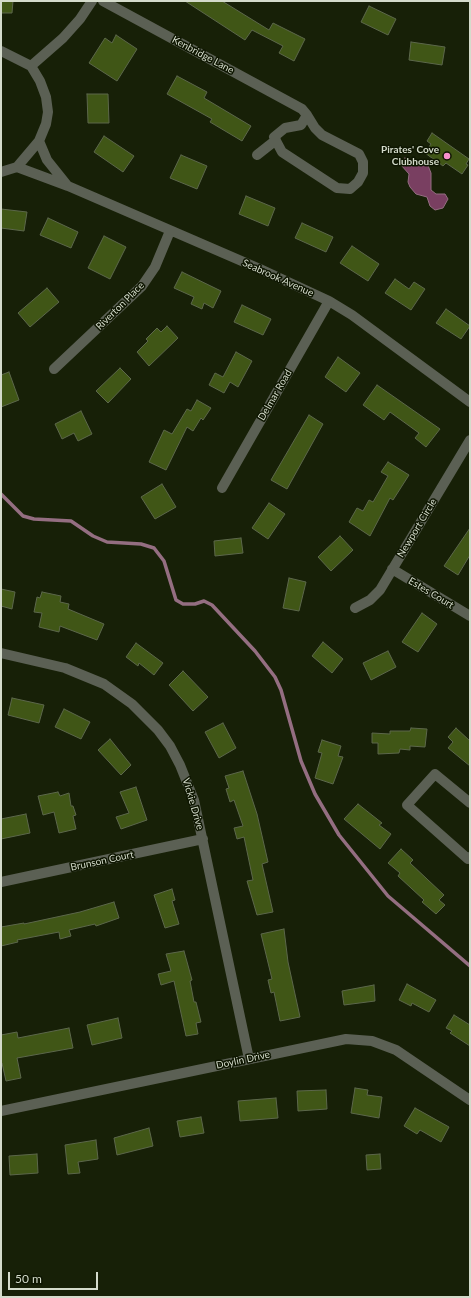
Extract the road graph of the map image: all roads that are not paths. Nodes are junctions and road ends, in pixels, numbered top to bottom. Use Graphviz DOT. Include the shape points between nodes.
graph roads {
  1 [pos="92,1"];
  2 [pos="104,1"];
  3 [pos="1,51"];
  4 [pos="31,66"];
  5 [pos="304,112"];
  6 [pos="276,140"];
  7 [pos="39,141"];
  8 [pos="257,155"];
  9 [pos="17,167"];
  10 [pos="1,172"];
  11 [pos="68,186"];
  12 [pos="170,231"];
  13 [pos="329,301"];
  14 [pos="54,369"];
  15 [pos="470,402"];
  16 [pos="470,440"];
  17 [pos="222,488"];
  18 [pos="392,569"];
  19 [pos="355,608"];
  20 [pos="470,616"];
  21 [pos="1,653"];
  22 [pos="470,803"];
  23 [pos="203,839"];
  24 [pos="470,857"];
  25 [pos="1,882"];
  26 [pos="249,1059"];
  27 [pos="470,1100"];
  28 [pos="1,1111"];
  1 -- 4 [label="street" via="63,38"];
  2 -- 5 [label="street, Kenbridge Lane"];
  3 -- 4 [label="street"];
  4 -- 7 [label="street" via="40,81 48,112"];
  5 -- 6 [label="street" via="301,125 285,128 274,137"];
  5 -- 6 [label="street" via="322,135 359,154 363,162 363,172 358,182 350,189 337,188 282,152"];
  6 -- 8 [label="street"];
  7 -- 9 [label="street"];
  7 -- 11 [label="street, Seabrook Avenue" via="48,160"];
  9 -- 10 [label="street"];
  9 -- 11 [label="street, Seabrook Avenue"];
  11 -- 12 [label="street, Seabrook Avenue"];
  12 -- 13 [label="street, Seabrook Avenue" via="260,268"];
  12 -- 14 [label="street, Riverton Place" via="155,267 142,286"];
  13 -- 15 [label="street, Seabrook Avenue" via="352,315"];
  13 -- 17 [label="street, Delmar Road"];
  16 -- 18 [label="street, Newport Circle"];
  18 -- 19 [label="street, Newport Circle" via="380,590 370,600"];
  18 -- 20 [label="street, Estes Court"];
  21 -- 23 [label="street, Vickie Drive" via="65,668 87,676 104,684 132,704 158,730 180,765 194,800"];
  22 -- 24 [label="street" via="436,774 407,806 468,859"];
  23 -- 25 [label="street, Brunson Court"];
  23 -- 26 [label="street, Vickie Drive"];
  26 -- 27 [label="street, Doylin Drive" via="346,1039 372,1041 396,1050"];
  26 -- 28 [label="street, Doylin Drive"];
}
